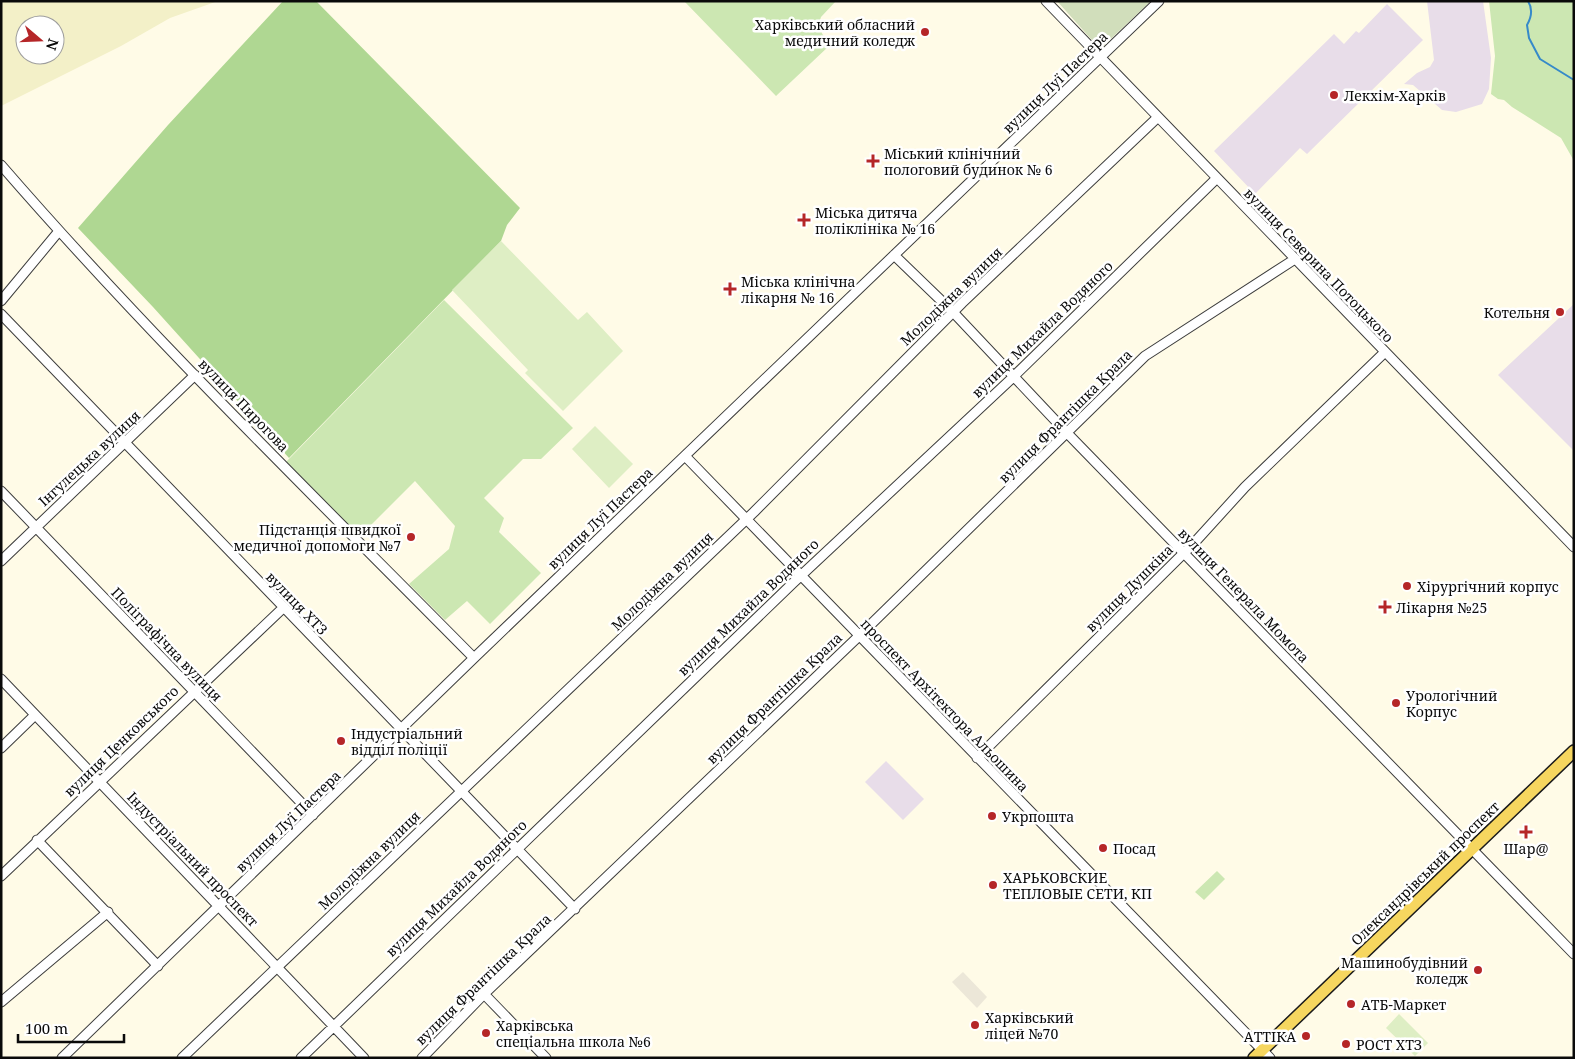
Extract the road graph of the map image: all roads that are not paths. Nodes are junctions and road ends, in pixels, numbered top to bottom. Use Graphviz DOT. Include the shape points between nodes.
graph roads {
  1 [pos="1046,1"];
  2 [pos="1159,1"];
  3 [pos="1100,57"];
  4 [pos="1156,118"];
  5 [pos="1,164"];
  6 [pos="1216,178"];
  7 [pos="59,231"];
  8 [pos="894,255"];
  9 [pos="1295,260"];
  10 [pos="1,301"];
  11 [pos="953,312"];
  12 [pos="1,314"];
  13 [pos="1385,352"];
  14 [pos="195,375"];
  15 [pos="1014,376"];
  16 [pos="1068,434"];
  17 [pos="126,442"];
  18 [pos="685,456"];
  19 [pos="1,491"];
  20 [pos="747,519"];
  21 [pos="36,527"];
  22 [pos="1574,547"];
  23 [pos="1184,553"];
  24 [pos="1,561"];
  25 [pos="801,576"];
  26 [pos="283,608"];
  27 [pos="859,636"];
  28 [pos="474,658"];
  29 [pos="1,680"];
  30 [pos="192,692"];
  31 [pos="35,715"];
  32 [pos="401,730"];
  33 [pos="1,748"];
  34 [pos="1574,751"];
  35 [pos="977,758"];
  36 [pos="98,781"];
  37 [pos="461,792"];
  38 [pos="313,815"];
  39 [pos="37,840"];
  40 [pos="1472,848"];
  41 [pos="516,849"];
  42 [pos="1,876"];
  43 [pos="219,906"];
  44 [pos="575,909"];
  45 [pos="108,912"];
  46 [pos="1574,954"];
  47 [pos="158,966"];
  48 [pos="277,967"];
  49 [pos="484,994"];
  50 [pos="1,1002"];
  51 [pos="334,1026"];
  52 [pos="1262,1055"];
  53 [pos="62,1058"];
  54 [pos="182,1058"];
  55 [pos="301,1058"];
  56 [pos="364,1058"];
  57 [pos="422,1058"];
  58 [pos="546,1058"];
  1 -- 3 [label="street, вулиця Северина Потоцького"];
  2 -- 3 [label="street, вулиця Луї Пастера"];
  3 -- 4 [label="street, вулиця Северина Потоцького"];
  3 -- 8 [label="street, вулиця Луї Пастера"];
  4 -- 6 [label="street, вулиця Северина Потоцького"];
  4 -- 11 [label="street, Молодіжна вулиця"];
  5 -- 7 [label="street, вулиця Пирогова"];
  6 -- 9 [label="street, вулиця Северина Потоцького"];
  6 -- 15 [label="street, вулиця Михайла Водяного"];
  7 -- 10 [label="street"];
  7 -- 14 [label="street, вулиця Пирогова"];
  8 -- 11 [label="street, вулиця Генерала Момота"];
  8 -- 18 [label="street, вулиця Луї Пастера"];
  9 -- 13 [label="street, вулиця Северина Потоцького"];
  9 -- 16 [label="street, вулиця Франтішка Крала" via="1145,356"];
  11 -- 15 [label="street, вулиця Генерала Момота"];
  11 -- 20 [label="street, Молодіжна вулиця"];
  12 -- 17 [label="street, вулиця ХТЗ"];
  13 -- 22 [label="street, вулиця Северина Потоцького"];
  13 -- 23 [label="street, вулиця Душкіна" via="1244,487"];
  14 -- 17 [label="street, Інгулецька вулиця"];
  14 -- 28 [label="street, вулиця Пирогова"];
  15 -- 16 [label="street, вулиця Генерала Момота"];
  15 -- 25 [label="street, вулиця Михайла Водяного"];
  16 -- 23 [label="street, вулиця Генерала Момота"];
  16 -- 27 [label="street, вулиця Франтішка Крала"];
  17 -- 21 [label="street, Інгулецька вулиця"];
  17 -- 26 [label="street, вулиця ХТЗ"];
  18 -- 20 [label="street, проспект Архітектора Альошина"];
  18 -- 28 [label="street, вулиця Луї Пастера"];
  19 -- 21 [label="street, Поліграфічна вулиця"];
  20 -- 25 [label="street, проспект Архітектора Альошина"];
  20 -- 37 [label="street, Молодіжна вулиця"];
  21 -- 24 [label="street, Інгулецька вулиця"];
  21 -- 30 [label="street, Поліграфічна вулиця"];
  23 -- 35 [label="street, вулиця Душкіна"];
  23 -- 40 [label="street, вулиця Генерала Момота"];
  25 -- 27 [label="street, проспект Архітектора Альошина"];
  25 -- 41 [label="street, вулиця Михайла Водяного"];
  26 -- 30 [label="street, вулиця Ценковського"];
  26 -- 32 [label="street, вулиця ХТЗ"];
  27 -- 35 [label="street, проспект Архітектора Альошина"];
  27 -- 44 [label="street, вулиця Франтішка Крала"];
  28 -- 32 [label="street, вулиця Луї Пастера"];
  29 -- 31 [label="street, Індустріальний проспект"];
  30 -- 36 [label="street, вулиця Ценковського"];
  30 -- 38 [label="street, Поліграфічна вулиця"];
  31 -- 33 [label="street"];
  31 -- 36 [label="street, Індустріальний проспект"];
  32 -- 37 [label="street, вулиця ХТЗ"];
  32 -- 38 [label="street, вулиця Луї Пастера"];
  34 -- 40 [label="main road, Олександрівський проспект"];
  35 -- 52 [label="street, проспект Архітектора Альошина"];
  36 -- 39 [label="street, вулиця Ценковського"];
  36 -- 43 [label="street, Індустріальний проспект"];
  37 -- 41 [label="street, вулиця ХТЗ"];
  37 -- 48 [label="street, Молодіжна вулиця"];
  38 -- 43 [label="street, вулиця Луї Пастера"];
  39 -- 42 [label="street, вулиця Ценковського"];
  39 -- 45 [label="street"];
  40 -- 46 [label="street, вулиця Генерала Момота"];
  40 -- 52 [label="main road, Олександрівський проспект"];
  41 -- 44 [label="street, вулиця ХТЗ"];
  41 -- 51 [label="street, вулиця Михайла Водяного"];
  43 -- 47 [label="street, вулиця Луї Пастера"];
  43 -- 48 [label="street, Індустріальний проспект"];
  44 -- 49 [label="street, вулиця Франтішка Крала"];
  45 -- 47 [label="street"];
  45 -- 50 [label="street"];
  47 -- 53 [label="street, вулиця Луї Пастера"];
  48 -- 51 [label="street, Індустріальний проспект"];
  48 -- 54 [label="street, Молодіжна вулиця"];
  49 -- 57 [label="street, вулиця Франтішка Крала"];
  49 -- 58 [label="street"];
  51 -- 55 [label="street, вулиця Михайла Водяного"];
  51 -- 56 [label="street, Індустріальний проспект"];
}
